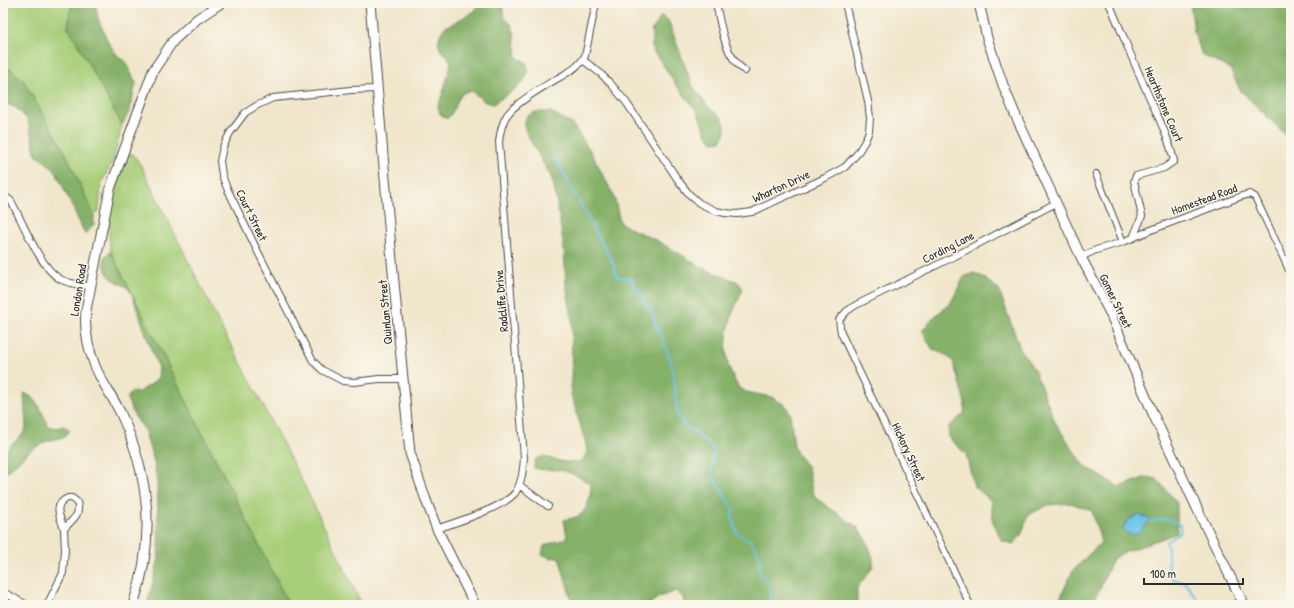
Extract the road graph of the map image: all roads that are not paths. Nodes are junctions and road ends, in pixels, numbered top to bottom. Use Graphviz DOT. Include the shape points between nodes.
graph roads {
  1 [pos="221,3"];
  2 [pos="370,3"];
  3 [pos="596,3"];
  4 [pos="716,3"];
  5 [pos="845,3"];
  6 [pos="979,3"];
  7 [pos="1109,3"];
  8 [pos="583,60"];
  9 [pos="745,70"];
  10 [pos="377,89"];
  11 [pos="1096,174"];
  12 [pos="3,195"];
  13 [pos="1056,204"];
  14 [pos="1133,238"];
  15 [pos="1123,242"];
  16 [pos="1081,256"];
  17 [pos="1291,274"];
  18 [pos="90,286"];
  19 [pos="850,310"];
  20 [pos="403,379"];
  21 [pos="519,485"];
  22 [pos="548,506"];
  23 [pos="64,529"];
  24 [pos="437,529"];
  25 [pos="3,592"];
  26 [pos="27,605"];
  27 [pos="47,605"];
  28 [pos="133,605"];
  29 [pos="475,605"];
  30 [pos="970,605"];
  31 [pos="1244,605"];
  1 -- 18 [label="street, London Road" via="197,19 173,41 153,71 110,189"];
  2 -- 10 [label="street, Quinlan Street"];
  3 -- 8 [label="street"];
  4 -- 9 [label="street" via="733,60"];
  5 -- 8 [label="street, Wharton Drive" via="868,101 870,118 865,141 845,167 752,212 737,214 716,211 699,203 678,180 626,102 600,73"];
  6 -- 13 [label="street, Gomer Street" via="987,38 1003,85"];
  7 -- 14 [label="street, Hearthstone Court" via="1161,122 1174,161 1164,168 1136,176 1134,181 1142,216"];
  8 -- 21 [label="street, Radcliffe Drive" via="569,72 514,107 507,114 500,133 524,458"];
  10 -- 20 [label="street, Quinlan Street"];
  10 -- 20 [label="street, Court Street" via="273,98 245,113 230,133 220,161 226,186 313,361 322,370 343,381"];
  11 -- 15 [label="street"];
  12 -- 18 [label="street" via="11,201 44,263 54,274 61,280 73,284"];
  13 -- 16 [label="street, Gomer Street"];
  13 -- 19 [label="street, Cording Lane"];
  14 -- 15 [label="street, Homestead Road"];
  14 -- 17 [label="street, Homestead Road" via="1250,194 1255,197"];
  15 -- 16 [label="street, Homestead Road"];
  16 -- 31 [label="street, Gomer Street" via="1110,313 1157,424"];
  18 -- 28 [label="street, London Road" via="85,321 90,351 134,444 141,469 148,517 146,556"];
  19 -- 30 [label="street, Hickory Street" via="839,320 841,333"];
  20 -- 24 [label="street, Quinlan Street" via="410,453"];
  21 -- 22 [label="street"];
  21 -- 24 [label="street, Radcliffe Drive" via="514,494 499,504"];
  23 -- 23 [label="street" via="78,513 77,502 72,498 58,506"];
  23 -- 27 [label="street" via="63,573"];
  24 -- 29 [label="street, Quinlan Street"];
  25 -- 26 [label="street"];
}
